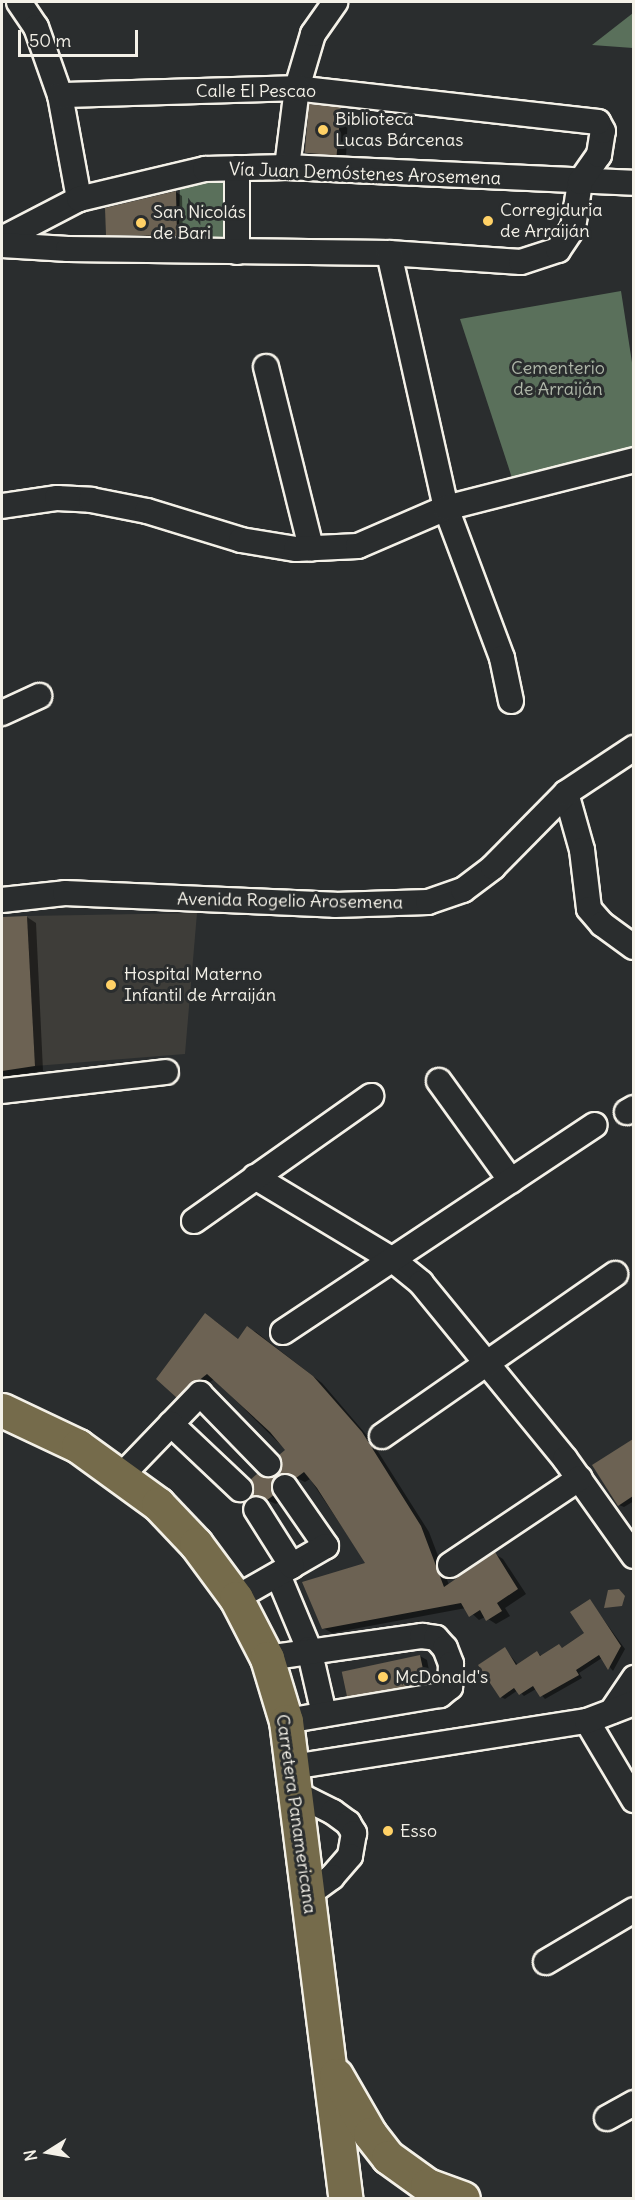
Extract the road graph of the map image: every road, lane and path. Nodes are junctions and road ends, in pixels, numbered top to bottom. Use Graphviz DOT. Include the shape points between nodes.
graph roads {
  1 [pos="19,2"];
  2 [pos="335,2"];
  3 [pos="297,88"];
  4 [pos="60,95"];
  5 [pos="287,167"];
  6 [pos="237,168"];
  7 [pos="580,182"];
  8 [pos="633,183"];
  9 [pos="79,199"];
  10 [pos="2,238"];
  11 [pos="2,245"];
  12 [pos="237,252"];
  13 [pos="389,253"];
  14 [pos="266,367"];
  15 [pos="633,460"];
  16 [pos="2,506"];
  17 [pos="446,508"];
  18 [pos="311,548"];
  19 [pos="39,696"];
  20 [pos="512,701"];
  21 [pos="2,713"];
  22 [pos="633,748"];
  23 [pos="566,793"];
  24 [pos="2,900"];
  25 [pos="633,947"];
  26 [pos="166,1072"];
  27 [pos="439,1081"];
  28 [pos="2,1091"];
  29 [pos="371,1096"];
  30 [pos="595,1125"];
  31 [pos="255,1177"];
  32 [pos="511,1181"];
  33 [pos="194,1221"];
  34 [pos="393,1260"];
  35 [pos="615,1274"];
  36 [pos="283,1332"];
  37 [pos="488,1361"];
  38 [pos="2,1410"];
  39 [pos="171,1424"];
  40 [pos="382,1436"];
  41 [pos="268,1464"];
  42 [pos="122,1475"];
  43 [pos="580,1478"];
  44 [pos="285,1487"];
  45 [pos="240,1489"];
  46 [pos="256,1509"];
  47 [pos="633,1556"];
  48 [pos="450,1565"];
  49 [pos="285,1570"];
  50 [pos="236,1598"];
  51 [pos="309,1649"];
  52 [pos="267,1658"];
  53 [pos="633,1678"];
  54 [pos="623,1707"];
  55 [pos="324,1714"];
  56 [pos="286,1721"];
  57 [pos="587,1721"];
  58 [pos="293,1780"];
  59 [pos="633,1800"];
  60 [pos="307,1895"];
  61 [pos="633,1910"];
  62 [pos="546,1962"];
  63 [pos="327,2057"];
  64 [pos="633,2103"];
  65 [pos="607,2118"];
  66 [pos="404,2184"];
  67 [pos="344,2189"];
  68 [pos="455,2196"];
  1 -- 4 [label="street" via="36,27"];
  2 -- 3 [label="street" via="313,34"];
  3 -- 4 [label="street, Calle El Pescao"];
  3 -- 5 [label="street"];
  3 -- 7 [label="street, Calle El Pescao" via="598,122 603,131 599,155"];
  4 -- 9 [label="street"];
  5 -- 6 [label="street, Vía Juan Demóstenes Arosemena"];
  5 -- 7 [label="street, Vía Juan Demóstenes Arosemena"];
  6 -- 9 [label="street, Vía Juan Demóstenes Arosemena" via="205,169"];
  6 -- 12 [label="street"];
  7 -- 8 [label="street, Vía Juan Demóstenes Arosemena"];
  7 -- 13 [label="street" via="573,228 558,250 521,262"];
  9 -- 10 [label="street, Vía Juan Demóstenes Arosemena"];
  11 -- 12 [label="street"];
  12 -- 13 [label="street"];
  13 -- 17 [label="street"];
  14 -- 18 [label="street"];
  15 -- 17 [label="street"];
  16 -- 18 [label="street" via="57,498 91,500 147,511 241,540"];
  17 -- 18 [label="street" via="358,546"];
  17 -- 20 [label="street" via="502,658"];
  19 -- 21 [label="street"];
  22 -- 23 [label="street, Avenida Rogelio Arosemena"];
  23 -- 24 [label="street, Avenida Rogelio Arosemena" via="493,867 463,890 428,902 335,905 65,893"];
  23 -- 25 [label="street" via="582,850 589,909"];
  26 -- 28 [label="street"];
  27 -- 32 [label="street"];
  29 -- 31 [label="street"];
  30 -- 32 [label="street"];
  31 -- 33 [label="street"];
  31 -- 34 [label="street"];
  32 -- 34 [label="street"];
  34 -- 36 [label="street"];
  34 -- 37 [label="street" via="421,1283"];
  35 -- 37 [label="street"];
  37 -- 40 [label="street"];
  37 -- 43 [label="street"];
  38 -- 42 [label="highway, Carretera Panamericana" via="78,1446"];
  39 -- 41 [label="street" via="200,1394"];
  39 -- 42 [label="street"];
  39 -- 45 [label="street"];
  42 -- 50 [label="highway, Carretera Panamericana" via="196,1544"];
  43 -- 47 [label="street"];
  43 -- 48 [label="street"];
  44 -- 49 [label="street" via="326,1546"];
  46 -- 49 [label="street"];
  49 -- 50 [label="street"];
  49 -- 51 [label="street"];
  50 -- 52 [label="highway, Carretera Panamericana"];
  51 -- 52 [label="street"];
  51 -- 55 [label="street"];
  51 -- 55 [label="street" via="422,1636 436,1638 451,1664 450,1687 440,1695"];
  52 -- 56 [label="highway, Carretera Panamericana"];
  53 -- 54 [label="street"];
  54 -- 57 [label="street"];
  55 -- 56 [label="street"];
  56 -- 58 [label="highway, Carretera Panamericana"];
  57 -- 58 [label="street"];
  57 -- 59 [label="street"];
  58 -- 60 [label="highway, Carretera Panamericana"];
  58 -- 60 [label="street" via="348,1823 354,1833 350,1856 333,1877"];
  60 -- 63 [label="highway, Carretera Panamericana"];
  61 -- 62 [label="street"];
  63 -- 66 [label="highway" via="370,2134"];
  63 -- 67 [label="highway, Carretera Panamericana"];
  64 -- 65 [label="street"];
  66 -- 67 [label="highway" via="372,2170"];
  66 -- 68 [label="highway"];
}
